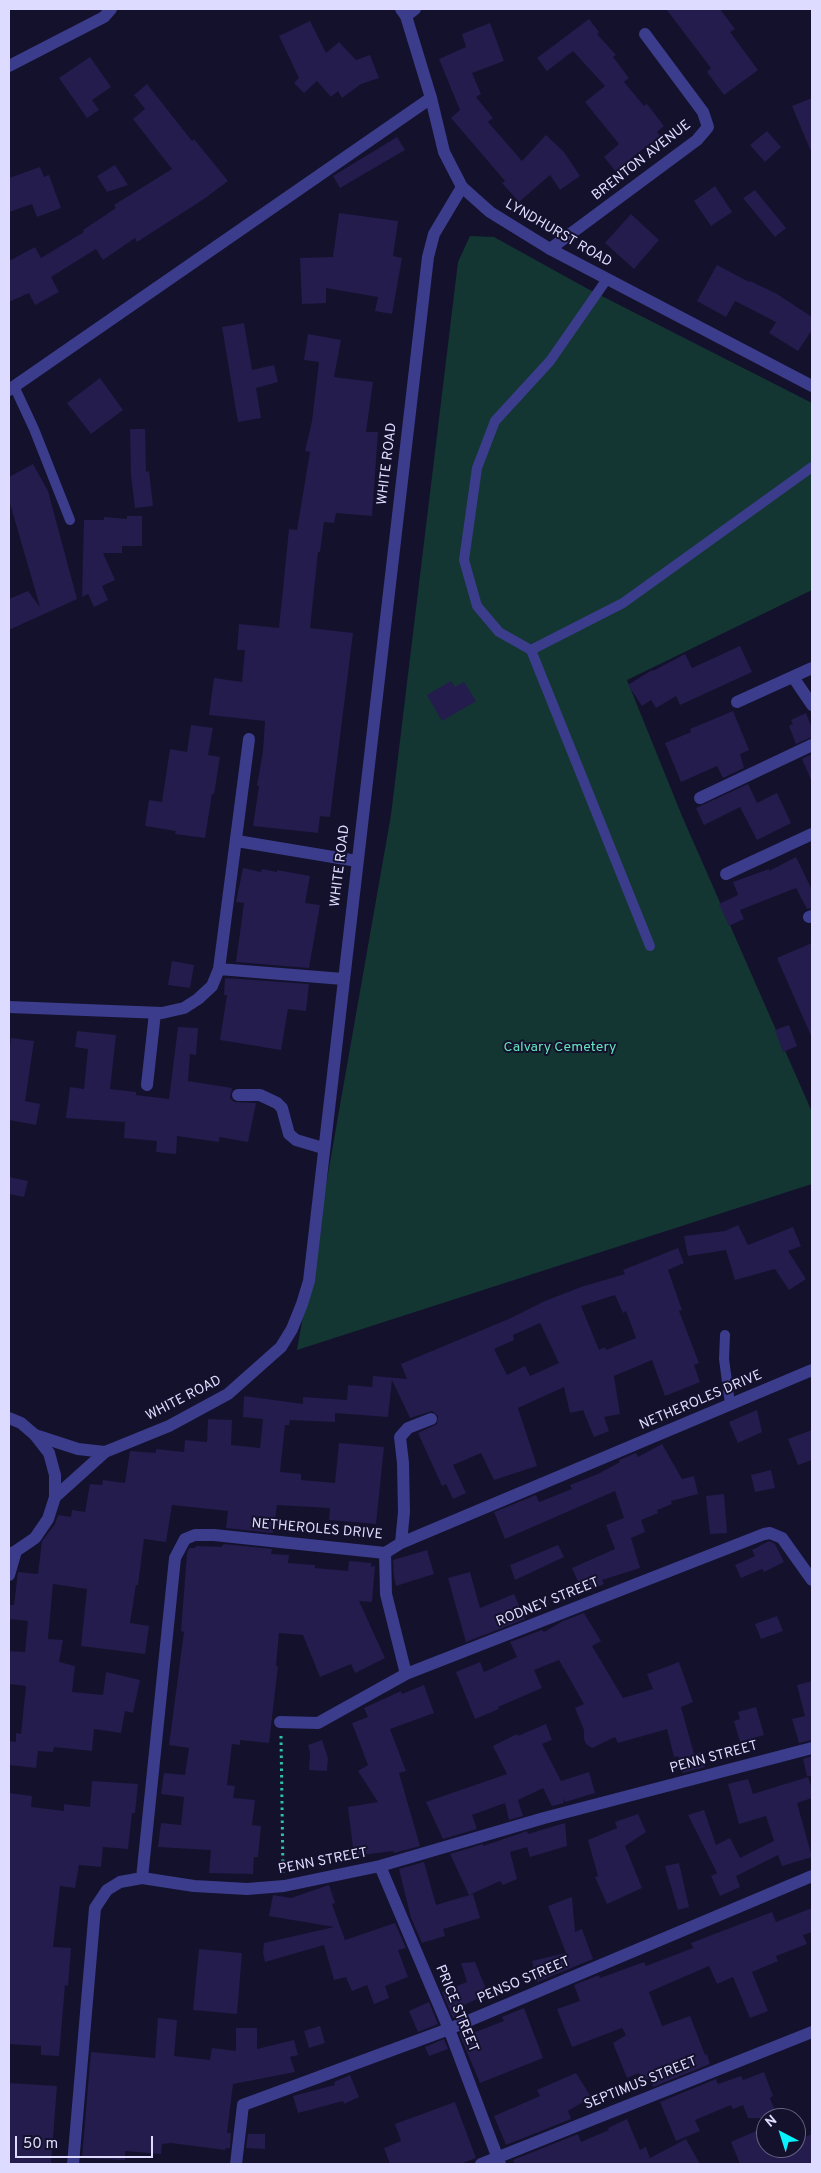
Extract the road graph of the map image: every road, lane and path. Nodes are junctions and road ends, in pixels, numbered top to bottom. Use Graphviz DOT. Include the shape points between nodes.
graph roads {
  1 [pos="112,9"];
  2 [pos="408,11"];
  3 [pos="645,34"];
  4 [pos="9,66"];
  5 [pos="432,98"];
  6 [pos="462,187"];
  7 [pos="550,249"];
  8 [pos="607,279"];
  9 [pos="812,386"];
  10 [pos="11,388"];
  11 [pos="812,468"];
  12 [pos="70,520"];
  13 [pos="531,650"];
  14 [pos="812,668"];
  15 [pos="793,678"];
  16 [pos="737,702"];
  17 [pos="812,706"];
  18 [pos="250,739"];
  19 [pos="812,745"];
  20 [pos="700,798"];
  21 [pos="812,834"];
  22 [pos="237,841"];
  23 [pos="357,861"];
  24 [pos="726,874"];
  25 [pos="650,946"];
  26 [pos="219,969"];
  27 [pos="343,979"];
  28 [pos="9,1007"];
  29 [pos="155,1013"];
  30 [pos="147,1086"];
  31 [pos="238,1095"];
  32 [pos="323,1148"];
  33 [pos="725,1335"];
  34 [pos="812,1370"];
  35 [pos="730,1404"];
  36 [pos="9,1418"];
  37 [pos="431,1419"];
  38 [pos="36,1435"];
  39 [pos="105,1452"];
  40 [pos="55,1498"];
  41 [pos="401,1544"];
  42 [pos="13,1552"];
  43 [pos="385,1553"];
  44 [pos="9,1575"];
  45 [pos="812,1580"];
  46 [pos="406,1674"];
  47 [pos="280,1722"];
  48 [pos="812,1748"];
  49 [pos="380,1866"];
  50 [pos="812,1876"];
  51 [pos="142,1878"];
  52 [pos="284,1886"];
  53 [pos="449,2028"];
  54 [pos="812,2032"];
  55 [pos="499,2161"];
  56 [pos="73,2164"];
  57 [pos="236,2164"];
  58 [pos="481,2164"];
  1 -- 4 [label="street" via="104,17"];
  2 -- 5 [label="street, LYNDHURST ROAD"];
  3 -- 7 [label="street, BRENTON AVENUE" via="703,112 708,127 697,140"];
  5 -- 6 [label="street, LYNDHURST ROAD" via="444,152"];
  5 -- 10 [label="street"];
  6 -- 7 [label="street, LYNDHURST ROAD" via="490,212"];
  6 -- 23 [label="street, WHITE ROAD" via="434,234 428,257"];
  7 -- 8 [label="street, LYNDHURST ROAD"];
  8 -- 9 [label="street, LYNDHURST ROAD"];
  8 -- 13 [label="lane" via="550,362 495,421 477,468 464,560 477,606 499,632"];
  10 -- 12 [label="lane" via="34,429"];
  11 -- 13 [label="lane" via="623,603"];
  13 -- 25 [label="lane"];
  14 -- 15 [label="street"];
  15 -- 16 [label="street"];
  15 -- 17 [label="street"];
  18 -- 22 [label="street"];
  19 -- 20 [label="street"];
  21 -- 24 [label="street"];
  22 -- 23 [label="street"];
  22 -- 26 [label="street"];
  23 -- 27 [label="street, WHITE ROAD"];
  26 -- 27 [label="street"];
  26 -- 29 [label="street" via="212,986 198,1000 184,1008"];
  27 -- 32 [label="street, WHITE ROAD"];
  28 -- 29 [label="street"];
  29 -- 30 [label="street"];
  31 -- 32 [label="street" via="260,1095 277,1103 282,1108 289,1134 296,1140"];
  32 -- 39 [label="street, WHITE ROAD" via="309,1281 292,1329 280,1347 228,1394 169,1426"];
  33 -- 35 [label="lane" via="724,1359"];
  34 -- 35 [label="street, NETHEROLES DRIVE"];
  35 -- 41 [label="street, NETHEROLES DRIVE"];
  36 -- 38 [label="street"];
  37 -- 41 [label="street" via="408,1428 400,1437 404,1512"];
  38 -- 39 [label="street" via="78,1448"];
  38 -- 40 [label="street" via="49,1453 55,1475"];
  39 -- 40 [label="street, WHITE ROAD"];
  40 -- 42 [label="street" via="48,1519 35,1538"];
  41 -- 43 [label="street, NETHEROLES DRIVE"];
  42 -- 44 [label="street"];
  43 -- 46 [label="street" via="386,1594"];
  43 -- 51 [label="street, NETHEROLES DRIVE" via="214,1535 195,1534 186,1538 175,1558"];
  45 -- 46 [label="street, RODNEY STREET" via="782,1538 764,1534"];
  46 -- 47 [label="street, RODNEY STREET" via="318,1723"];
  47 -- 52 [label="path"];
  48 -- 49 [label="street, PENN STREET" via="544,1818"];
  49 -- 52 [label="street, PENN STREET"];
  49 -- 53 [label="street, PRICE STREET"];
  50 -- 53 [label="street, PENSO STREET"];
  51 -- 52 [label="street, PENN STREET" via="194,1886 247,1889"];
  51 -- 56 [label="street, PENN STREET" via="120,1882 107,1890 95,1908"];
  53 -- 55 [label="street, PRICE STREET"];
  53 -- 57 [label="street, PENSO STREET" via="243,2105"];
  54 -- 55 [label="street, SEPTIMUS STREET"];
  55 -- 58 [label="street, SEPTIMUS STREET"];
}
